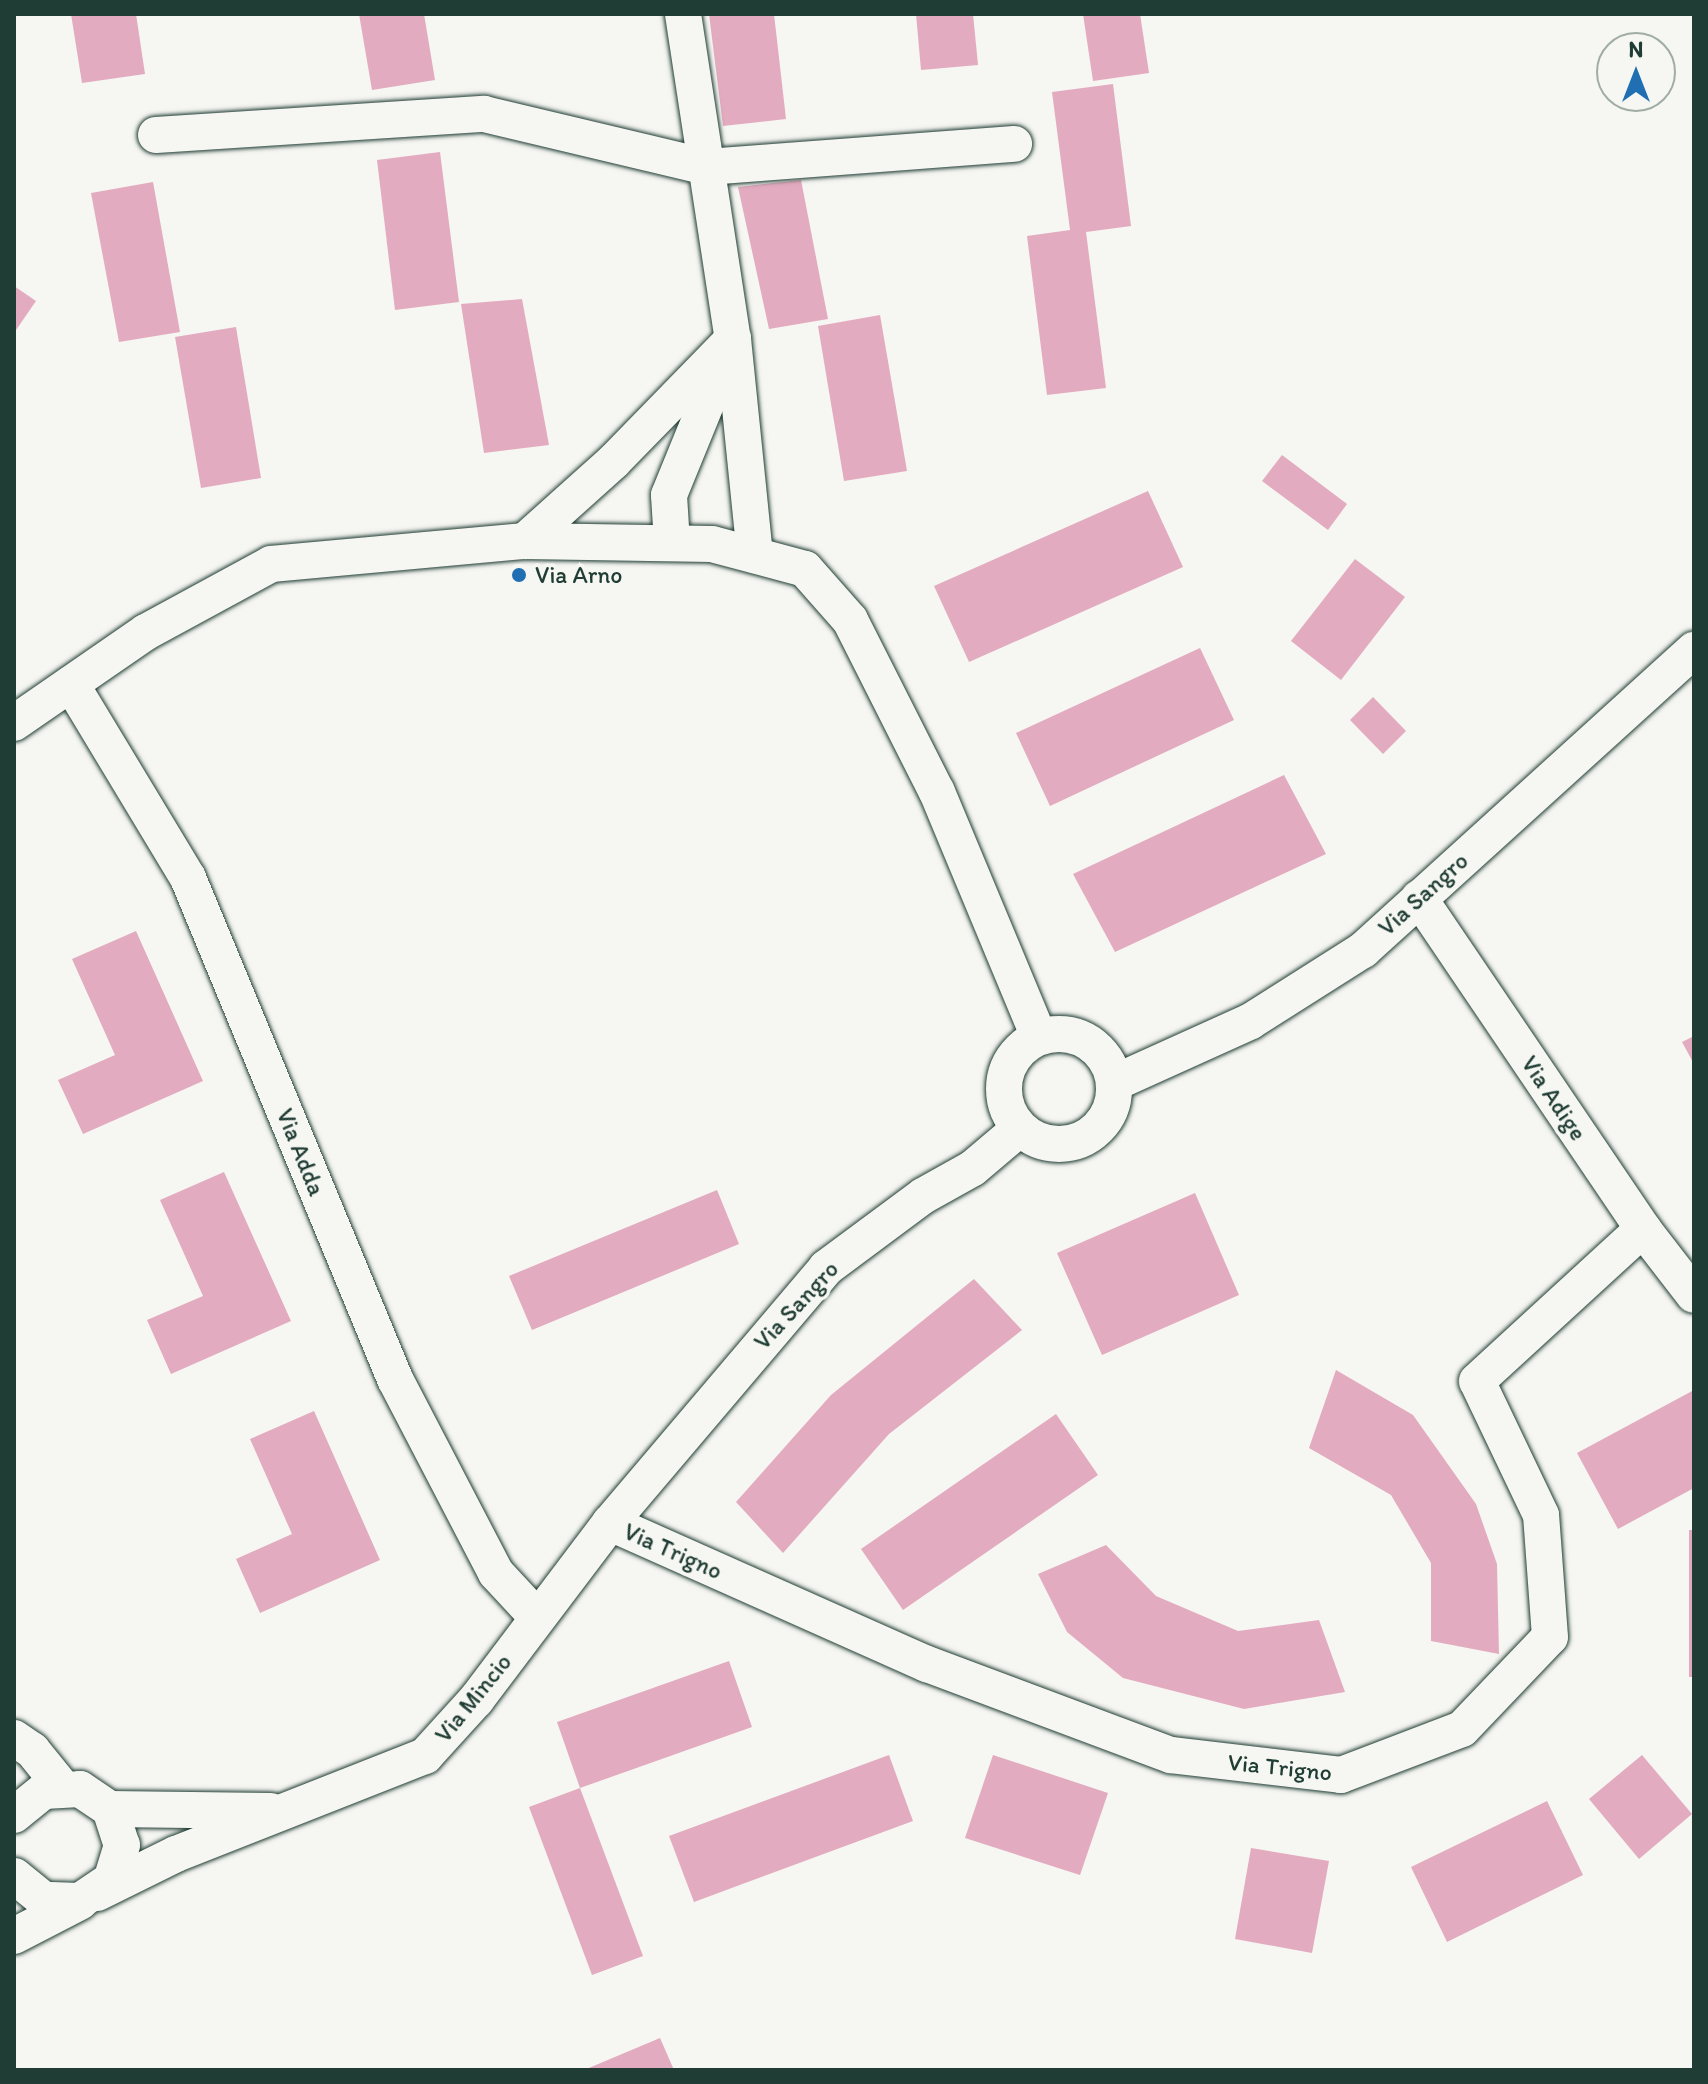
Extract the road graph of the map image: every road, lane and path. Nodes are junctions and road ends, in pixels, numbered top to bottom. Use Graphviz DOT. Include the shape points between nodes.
graph roads {
  1 [pos="683,14"];
  2 [pos="156,135"];
  3 [pos="1014,144"];
  4 [pos="707,167"];
  5 [pos="733,339"];
  6 [pos="525,541"];
  7 [pos="672,543"];
  8 [pos="755,555"];
  9 [pos="1694,650"];
  10 [pos="71,684"];
  11 [pos="14,723"];
  12 [pos="1419,898"];
  13 [pos="1039,1037"];
  14 [pos="1114,1083"];
  15 [pos="1019,1129"];
  16 [pos="1643,1229"];
  17 [pos="1694,1295"];
  18 [pos="610,1523"];
  19 [pos="536,1616"];
  20 [pos="14,1738"];
  21 [pos="62,1787"];
  22 [pos="110,1809"];
  23 [pos="289,1812"];
  24 [pos="14,1813"];
  25 [pos="14,1876"];
  26 [pos="89,1897"];
  27 [pos="14,1936"];
  1 -- 4 [label="street"];
  2 -- 4 [label="street" via="484,114"];
  3 -- 4 [label="street"];
  4 -- 5 [label="street"];
  5 -- 6 [label="street" via="613,462"];
  5 -- 7 [label="street" via="669,495"];
  5 -- 8 [label="street"];
  6 -- 7 [label="street"];
  6 -- 10 [label="street" via="271,564 146,632"];
  7 -- 8 [label="street" via="712,544"];
  8 -- 13 [label="street" via="805,569 850,620 937,792"];
  9 -- 12 [label="street, Via Sangro"];
  10 -- 11 [label="street"];
  10 -- 19 [label="street, Via Adda" via="188,878 395,1379 496,1573"];
  12 -- 14 [label="street, Via Sangro" via="1363,950 1251,1021"];
  12 -- 16 [label="street, Via Adige"];
  13 -- 14 [label="street" via="1057,1034 1087,1042 1106,1060"];
  13 -- 15 [label="street" via="1020,1049 1005,1074 1004,1102"];
  14 -- 15 [label="street" via="1106,1119 1085,1139 1057,1145"];
  15 -- 18 [label="street, Via Sangro" via="973,1168 923,1196 826,1268"];
  16 -- 17 [label="street, Via Adige"];
  16 -- 18 [label="street, Via Trigno" via="1477,1381 1541,1515 1550,1637 1462,1729 1341,1775 1171,1755 927,1664"];
  18 -- 19 [label="street, Via Mincio"];
  19 -- 23 [label="street, Via Mincio" via="476,1700 425,1756"];
  20 -- 21 [label="street" via="32,1750"];
  21 -- 22 [label="street" via="80,1789"];
  21 -- 24 [label="street" via="28,1799"];
  22 -- 23 [label="street, Via Mincio"];
  22 -- 26 [label="street" via="122,1845 119,1863"];
  23 -- 26 [label="street, Via Mincio" via="176,1854"];
  25 -- 26 [label="street" via="44,1900"];
  26 -- 27 [label="street, Via Mincio"];
}
